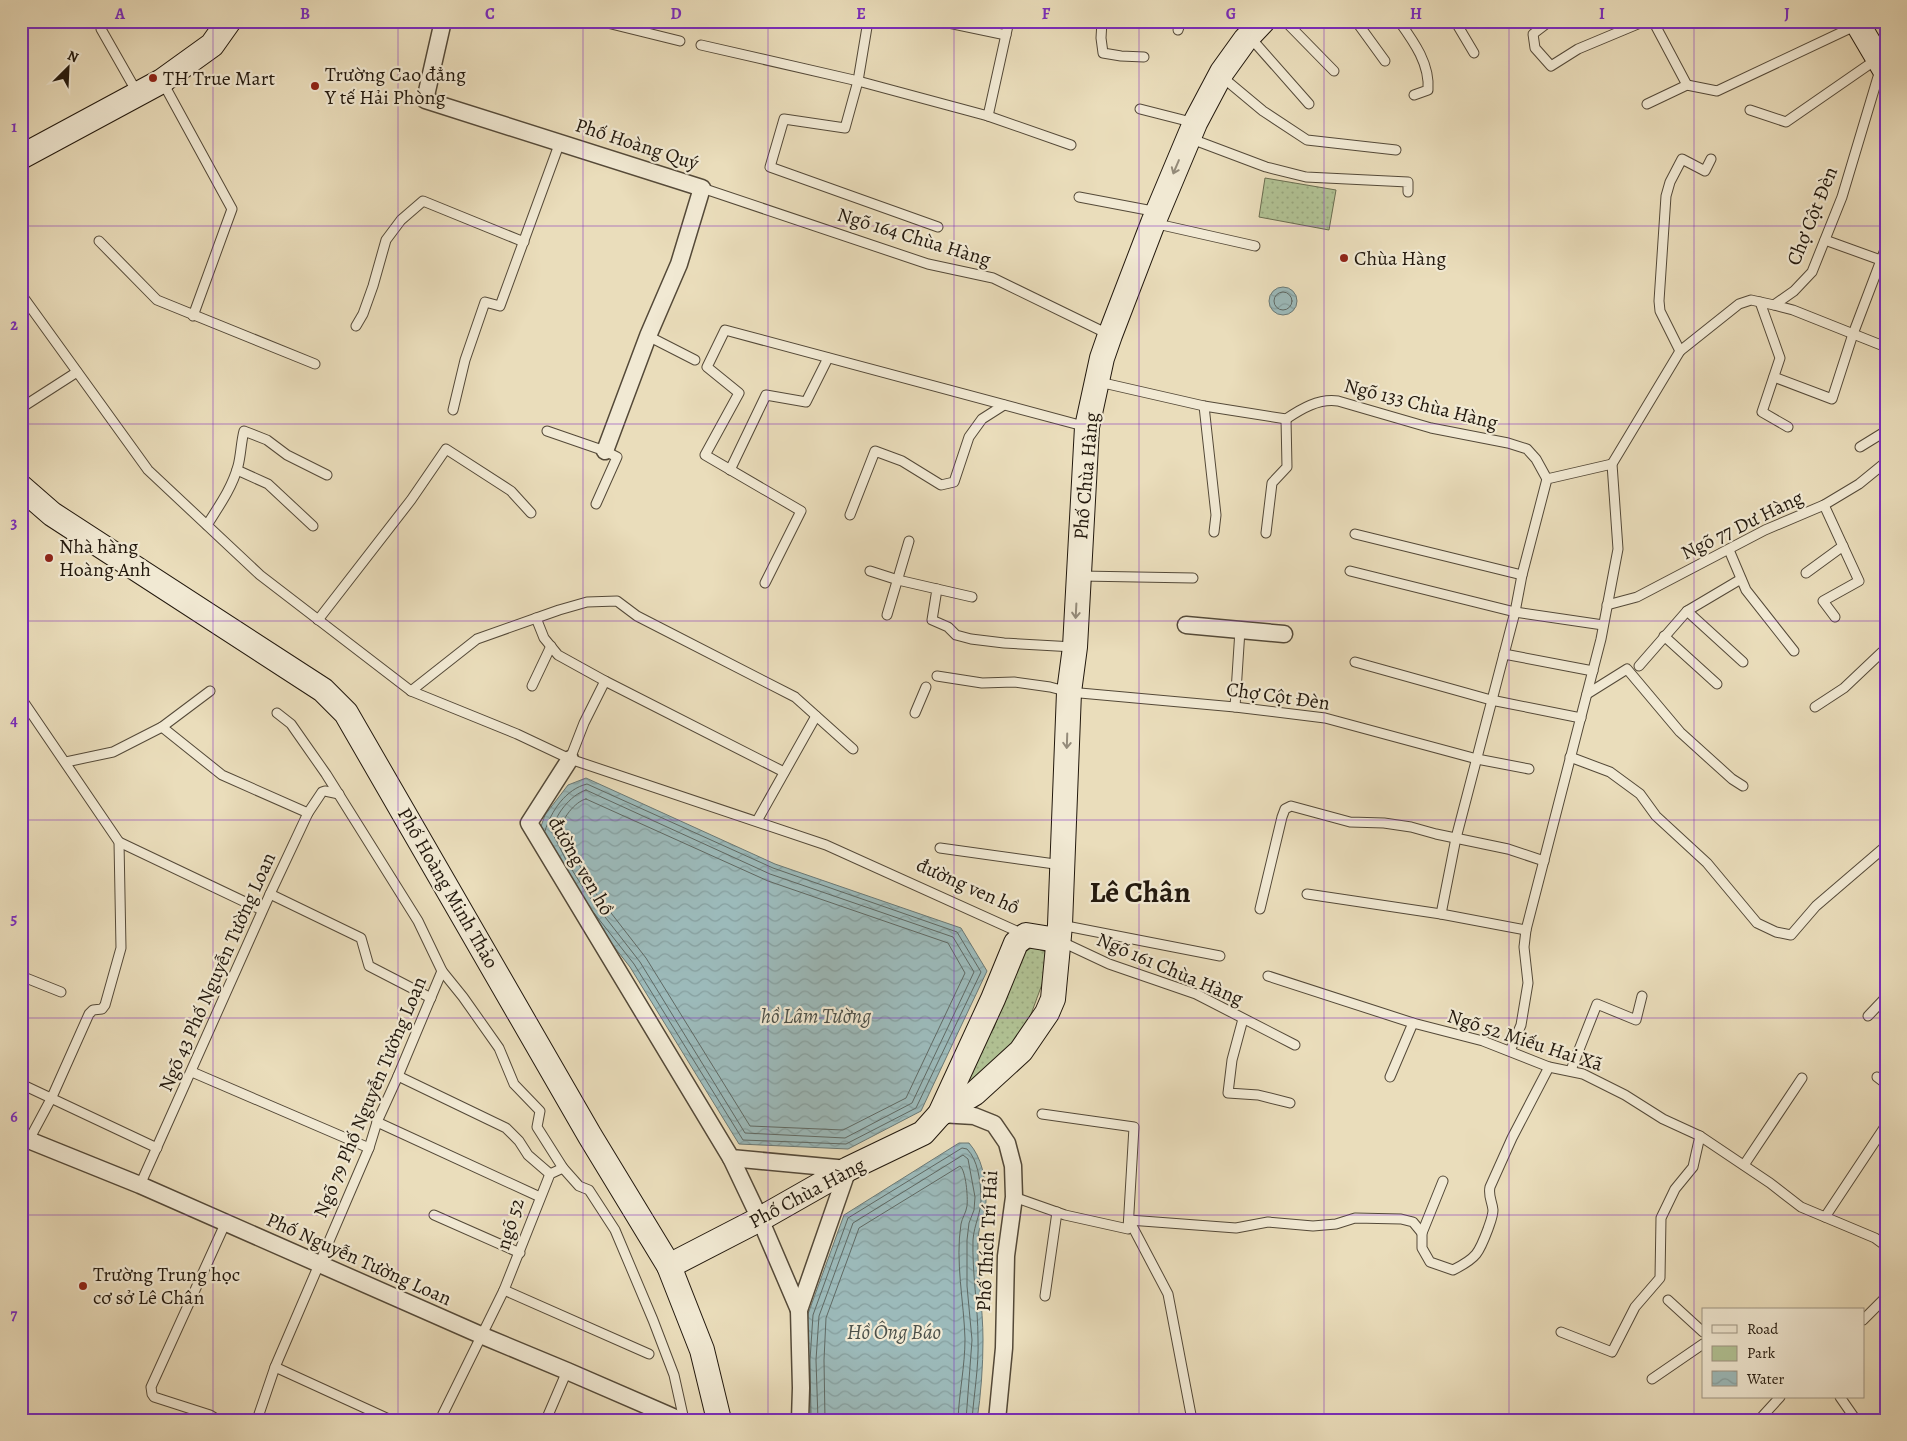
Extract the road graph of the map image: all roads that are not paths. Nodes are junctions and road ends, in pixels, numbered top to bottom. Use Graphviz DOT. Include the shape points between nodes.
graph roads {
  1 [pos="101,21"];
  2 [pos="229,21"];
  3 [pos="443,21"];
  4 [pos="599,21"];
  5 [pos="868,21"];
  6 [pos="940,21"];
  7 [pos="1009,21"];
  8 [pos="1102,21"];
  9 [pos="1285,21"];
  10 [pos="1356,21"];
  11 [pos="1399,21"];
  12 [pos="1455,21"];
  13 [pos="1550,21"];
  14 [pos="1645,21"];
  15 [pos="1653,21"];
  16 [pos="1857,23"];
  17 [pos="1256,29"];
  18 [pos="1006,35"];
  19 [pos="680,41"];
  20 [pos="701,45"];
  21 [pos="1474,53"];
  22 [pos="1144,57"];
  23 [pos="1385,62"];
  24 [pos="1882,65"];
  25 [pos="1334,71"];
  26 [pos="1220,76"];
  27 [pos="162,81"];
  28 [pos="858,81"];
  29 [pos="1686,85"];
  30 [pos="138,95"];
  31 [pos="1414,95"];
  32 [pos="1309,104"];
  33 [pos="1647,104"];
  34 [pos="1140,109"];
  35 [pos="1750,110"];
  36 [pos="988,116"];
  37 [pos="1192,130"];
  38 [pos="560,142"];
  39 [pos="1071,145"];
  40 [pos="1396,150"];
  41 [pos="21,157"];
  42 [pos="1711,159"];
  43 [pos="702,188"];
  44 [pos="1408,192"];
  45 [pos="1079,196"];
  46 [pos="1155,218"];
  47 [pos="938,227"];
  48 [pos="1825,240"];
  49 [pos="99,241"];
  50 [pos="524,242"];
  51 [pos="1255,246"];
  52 [pos="1886,247"];
  53 [pos="1883,261"];
  54 [pos="21,294"];
  55 [pos="1760,302"];
  56 [pos="1774,306"];
  57 [pos="194,316"];
  58 [pos="356,326"];
  59 [pos="1853,334"];
  60 [pos="1110,335"];
  61 [pos="648,336"];
  62 [pos="1886,347"];
  63 [pos="1680,351"];
  64 [pos="828,358"];
  65 [pos="695,360"];
  66 [pos="315,364"];
  67 [pos="77,372"];
  68 [pos="1774,377"];
  69 [pos="1098,382"];
  70 [pos="1004,405"];
  71 [pos="1204,406"];
  72 [pos="21,408"];
  73 [pos="453,410"];
  74 [pos="1286,420"];
  75 [pos="1087,427"];
  76 [pos="1788,427"];
  77 [pos="1886,431"];
  78 [pos="547,432"];
  79 [pos="1860,447"];
  80 [pos="605,451"];
  81 [pos="1886,462"];
  82 [pos="1612,464"];
  83 [pos="237,470"];
  84 [pos="730,470"];
  85 [pos="327,475"];
  86 [pos="1547,479"];
  87 [pos="21,487"];
  88 [pos="596,504"];
  89 [pos="1824,505"];
  90 [pos="531,513"];
  91 [pos="850,515"];
  92 [pos="207,525"];
  93 [pos="313,526"];
  94 [pos="1214,532"];
  95 [pos="1266,533"];
  96 [pos="1355,534"];
  97 [pos="909,541"];
  98 [pos="1843,546"];
  99 [pos="1729,550"];
  100 [pos="870,571"];
  101 [pos="1350,571"];
  102 [pos="1806,573"];
  103 [pos="1522,575"];
  104 [pos="1078,576"];
  105 [pos="1193,578"];
  106 [pos="1741,579"];
  107 [pos="898,580"];
  108 [pos="764,583"];
  109 [pos="937,589"];
  110 [pos="972,597"];
  111 [pos="1607,605"];
  112 [pos="1515,612"];
  113 [pos="1687,612"];
  114 [pos="887,615"];
  115 [pos="1835,617"];
  116 [pos="536,618"];
  117 [pos="318,620"];
  118 [pos="1603,625"];
  119 [pos="1186,626"];
  120 [pos="1240,630"];
  121 [pos="1284,634"];
  122 [pos="1664,636"];
  123 [pos="551,646"];
  124 [pos="1074,647"];
  125 [pos="1794,651"];
  126 [pos="1504,654"];
  127 [pos="1886,656"];
  128 [pos="1355,662"];
  129 [pos="1743,662"];
  130 [pos="1639,666"];
  131 [pos="1593,671"];
  132 [pos="937,676"];
  133 [pos="605,681"];
  134 [pos="1717,684"];
  135 [pos="532,686"];
  136 [pos="926,687"];
  137 [pos="411,691"];
  138 [pos="210,692"];
  139 [pos="1069,692"];
  140 [pos="1587,694"];
  141 [pos="21,698"];
  142 [pos="1491,700"];
  143 [pos="1235,707"];
  144 [pos="1815,707"];
  145 [pos="277,713"];
  146 [pos="915,713"];
  147 [pos="816,716"];
  148 [pos="1581,718"];
  149 [pos="162,727"];
  150 [pos="853,749"];
  151 [pos="1570,758"];
  152 [pos="570,759"];
  153 [pos="1477,759"];
  154 [pos="66,762"];
  155 [pos="1529,769"];
  156 [pos="784,772"];
  157 [pos="1743,786"];
  158 [pos="339,794"];
  159 [pos="308,813"];
  160 [pos="757,821"];
  161 [pos="1456,838"];
  162 [pos="119,842"];
  163 [pos="1886,846"];
  164 [pos="940,848"];
  165 [pos="1544,861"];
  166 [pos="1062,866"];
  167 [pos="270,894"];
  168 [pos="1307,894"];
  169 [pos="1260,909"];
  170 [pos="262,910"];
  171 [pos="1441,914"];
  172 [pos="1526,930"];
  173 [pos="1058,932"];
  174 [pos="1026,935"];
  175 [pos="1220,956"];
  176 [pos="442,971"];
  177 [pos="21,976"];
  178 [pos="1268,976"];
  179 [pos="61,992"];
  180 [pos="1642,996"];
  181 [pos="1886,997"];
  182 [pos="430,998"];
  183 [pos="1868,1016"];
  184 [pos="1243,1018"];
  185 [pos="1413,1023"];
  186 [pos="1295,1045"];
  187 [pos="1510,1051"];
  188 [pos="1549,1066"];
  189 [pos="1571,1070"];
  190 [pos="192,1072"];
  191 [pos="398,1076"];
  192 [pos="1390,1077"];
  193 [pos="1802,1078"];
  194 [pos="1877,1078"];
  195 [pos="21,1084"];
  196 [pos="1886,1084"];
  197 [pos="52,1097"];
  198 [pos="1290,1103"];
  199 [pos="940,1114"];
  200 [pos="1042,1114"];
  201 [pos="377,1122"];
  202 [pos="1886,1125"];
  203 [pos="1700,1136"];
  204 [pos="25,1138"];
  205 [pos="157,1148"];
  206 [pos="369,1148"];
  207 [pos="731,1158"];
  208 [pos="1744,1165"];
  209 [pos="563,1168"];
  210 [pos="848,1169"];
  211 [pos="550,1174"];
  212 [pos="1443,1182"];
  213 [pos="140,1185"];
  214 [pos="540,1197"];
  215 [pos="1014,1197"];
  216 [pos="1057,1212"];
  217 [pos="434,1215"];
  218 [pos="1825,1217"];
  219 [pos="760,1219"];
  220 [pos="1129,1220"];
  221 [pos="225,1224"];
  222 [pos="1422,1233"];
  223 [pos="1886,1246"];
  224 [pos="520,1253"];
  225 [pos="320,1264"];
  226 [pos="669,1266"];
  227 [pos="504,1290"];
  228 [pos="1045,1296"];
  229 [pos="1886,1297"];
  230 [pos="1668,1300"];
  231 [pos="799,1310"];
  232 [pos="1864,1319"];
  233 [pos="1702,1331"];
  234 [pos="1561,1332"];
  235 [pos="482,1336"];
  236 [pos="1702,1345"];
  237 [pos="649,1354"];
  238 [pos="275,1367"];
  239 [pos="567,1371"];
  240 [pos="1652,1379"];
  241 [pos="1779,1398"];
  242 [pos="1841,1398"];
  243 [pos="218,1420"];
  244 [pos="256,1420"];
  245 [pos="391,1420"];
  246 [pos="440,1420"];
  247 [pos="546,1420"];
  248 [pos="680,1420"];
  249 [pos="684,1420"];
  250 [pos="716,1420"];
  251 [pos="800,1420"];
  252 [pos="998,1420"];
  253 [pos="1192,1420"];
  254 [pos="1759,1420"];
  255 [pos="1856,1420"];
  1 -- 30 [label="lane" via="101,29"];
  2 -- 27 [label="street" via="212,45"];
  3 -- 38 [label="street, Phố Hoàng Quý" via="424,100"];
  4 -- 19 [label="lane"];
  5 -- 28 [label="lane"];
  6 -- 18 [label="lane"];
  7 -- 18 [label="lane"];
  8 -- 22 [label="lane" via="1103,52"];
  9 -- 25 [label="lane"];
  10 -- 23 [label="lane"];
  11 -- 31 [label="lane" via="1415,43 1429,76 1428,90"];
  12 -- 21 [label="lane"];
  13 -- 14 [label="lane" via="1533,34 1535,48 1551,66 1578,49"];
  15 -- 29 [label="lane"];
  16 -- 24 [label="street"];
  16 -- 29 [label="lane" via="1717,91"];
  17 -- 26 [label="street, Phố Chùa Hàng"];
  17 -- 32 [label="lane"];
  18 -- 36 [label="lane"];
  20 -- 28 [label="lane"];
  24 -- 35 [label="lane" via="1786,122"];
  24 -- 48 [label="lane, Chợ Cột Đèn" via="1842,197"];
  26 -- 37 [label="street, Phố Chùa Hàng"];
  26 -- 40 [label="lane" via="1263,111 1307,140"];
  27 -- 30 [label="street"];
  27 -- 57 [label="lane" via="232,209"];
  28 -- 36 [label="lane"];
  28 -- 47 [label="lane" via="845,128 784,119 770,167"];
  29 -- 33 [label="lane"];
  30 -- 41 [label="street"];
  34 -- 37 [label="lane"];
  36 -- 39 [label="lane"];
  37 -- 44 [label="lane" via="1266,167 1306,177 1408,182"];
  37 -- 46 [label="street, Phố Chùa Hàng, one-way"];
  38 -- 43 [label="street, Phố Hoàng Quý"];
  38 -- 50 [label="lane"];
  42 -- 63 [label="lane" via="1705,170 1682,159 1666,196 1659,302 1660,311"];
  43 -- 60 [label="lane, Ngõ 164 Chùa Hàng" via="928,264 992,278"];
  43 -- 61 [label="street, Phố Hoàng Quý" via="679,264"];
  45 -- 46 [label="lane"];
  46 -- 51 [label="lane"];
  46 -- 60 [label="street, Phố Chùa Hàng"];
  48 -- 53 [label="lane"];
  48 -- 56 [label="lane, Chợ Cột Đèn" via="1812,272"];
  49 -- 57 [label="lane" via="157,300"];
  50 -- 58 [label="lane" via="423,201 401,220 386,240 373,286"];
  50 -- 73 [label="lane" via="500,306 485,302 465,360"];
  52 -- 53 [label="lane"];
  53 -- 59 [label="lane"];
  54 -- 67 [label="lane"];
  55 -- 56 [label="lane"];
  55 -- 63 [label="lane" via="1751,300 1739,304"];
  55 -- 68 [label="lane" via="1780,358"];
  56 -- 59 [label="lane" via="1793,310"];
  57 -- 66 [label="lane"];
  59 -- 62 [label="lane"];
  59 -- 68 [label="lane" via="1832,399"];
  60 -- 69 [label="street, Phố Chùa Hàng"];
  61 -- 65 [label="lane"];
  61 -- 80 [label="street, Phố Hoàng Quý"];
  63 -- 82 [label="lane"];
  64 -- 70 [label="lane"];
  64 -- 84 [label="lane" via="806,402 766,395"];
  64 -- 84 [label="lane" via="726,330 707,367 740,392 705,455"];
  67 -- 72 [label="lane"];
  67 -- 92 [label="lane" via="148,470"];
  68 -- 76 [label="lane" via="1762,412"];
  69 -- 71 [label="lane"];
  69 -- 75 [label="street, Phố Chùa Hàng"];
  70 -- 75 [label="lane"];
  70 -- 91 [label="lane" via="982,419 968,437 954,482 941,485 902,461 875,451"];
  71 -- 74 [label="lane"];
  71 -- 94 [label="lane" via="1216,516"];
  74 -- 86 [label="lane, Ngõ 133 Chùa Hàng" via="1327,399 1338,401 1431,428 1527,449"];
  74 -- 95 [label="lane" via="1287,467 1272,482"];
  75 -- 104 [label="street, Phố Chùa Hàng"];
  77 -- 79 [label="lane"];
  78 -- 80 [label="lane"];
  80 -- 88 [label="lane" via="617,457"];
  81 -- 89 [label="lane, Ngõ 77 Dư Hàng" via="1859,484"];
  82 -- 86 [label="lane"];
  82 -- 111 [label="lane" via="1618,549"];
  83 -- 85 [label="lane" via="244,431 268,440 287,455"];
  83 -- 92 [label="lane"];
  83 -- 93 [label="lane" via="268,484"];
  84 -- 108 [label="lane" via="801,511"];
  86 -- 103 [label="lane"];
  87 -- 226 [label="street, Phố Hoàng Minh Thảo" via="52,514 324,690 346,713 590,1136"];
  89 -- 98 [label="lane"];
  89 -- 99 [label="lane, Ngõ 77 Dư Hàng" via="1765,530"];
  90 -- 117 [label="lane" via="511,491 446,450"];
  92 -- 117 [label="lane" via="260,575"];
  96 -- 103 [label="lane"];
  97 -- 107 [label="lane"];
  98 -- 102 [label="lane"];
  98 -- 115 [label="lane" via="1859,581 1823,600"];
  99 -- 106 [label="lane"];
  99 -- 111 [label="lane, Ngõ 77 Dư Hàng" via="1637,597"];
  100 -- 107 [label="lane"];
  101 -- 112 [label="lane"];
  103 -- 112 [label="lane"];
  104 -- 105 [label="lane"];
  104 -- 124 [label="street, Phố Chùa Hàng, one-way"];
  106 -- 113 [label="lane"];
  106 -- 125 [label="lane"];
  107 -- 109 [label="lane"];
  107 -- 114 [label="lane"];
  109 -- 110 [label="lane"];
  109 -- 124 [label="lane" via="932,620 948,627 956,635 1004,643"];
  111 -- 118 [label="lane"];
  112 -- 118 [label="lane"];
  112 -- 126 [label="lane"];
  113 -- 122 [label="lane"];
  113 -- 129 [label="lane"];
  116 -- 123 [label="lane"];
  116 -- 137 [label="lane" via="477,639"];
  116 -- 147 [label="lane" via="587,602 617,601 636,616 795,697"];
  117 -- 137 [label="lane"];
  118 -- 131 [label="lane"];
  119 -- 120 [label="street"];
  120 -- 121 [label="street"];
  120 -- 143 [label="lane"];
  122 -- 130 [label="lane"];
  122 -- 134 [label="lane"];
  123 -- 133 [label="lane" via="558,655"];
  123 -- 135 [label="lane"];
  124 -- 139 [label="street, Phố Chùa Hàng"];
  126 -- 131 [label="lane"];
  126 -- 142 [label="lane"];
  127 -- 144 [label="lane" via="1882,652 1844,688"];
  128 -- 142 [label="lane"];
  131 -- 140 [label="lane"];
  132 -- 139 [label="lane, Chợ Cột Đèn" via="982,683 1014,682"];
  133 -- 152 [label="lane"];
  133 -- 156 [label="lane"];
  136 -- 146 [label="lane"];
  137 -- 152 [label="lane"];
  138 -- 149 [label="lane"];
  139 -- 143 [label="lane, Chợ Cột Đèn"];
  139 -- 166 [label="street, Phố Chùa Hàng, one-way"];
  140 -- 148 [label="lane"];
  140 -- 157 [label="lane" via="1627,669 1680,732"];
  141 -- 154 [label="lane"];
  142 -- 148 [label="lane"];
  142 -- 153 [label="lane"];
  143 -- 153 [label="lane, Chợ Cột Đèn" via="1325,718"];
  145 -- 158 [label="lane" via="300,735"];
  147 -- 150 [label="lane"];
  147 -- 156 [label="lane"];
  148 -- 151 [label="lane"];
  149 -- 154 [label="lane" via="113,752"];
  149 -- 159 [label="lane" via="222,774"];
  151 -- 163 [label="lane" via="1610,772 1640,794 1656,816 1707,863 1758,923 1776,932 1791,934 1816,906"];
  151 -- 165 [label="lane"];
  152 -- 160 [label="lane, đường ven hồ"];
  152 -- 207 [label="street, đường ven hồ" via="528,823"];
  153 -- 155 [label="lane, Chợ Cột Đèn"];
  153 -- 161 [label="lane"];
  154 -- 162 [label="lane"];
  156 -- 160 [label="lane"];
  158 -- 159 [label="lane, Ngõ 43 Phố Nguyễn Tường Loan" via="322,792"];
  158 -- 176 [label="lane" via="418,921"];
  159 -- 167 [label="lane, Ngõ 43 Phố Nguyễn Tường Loan"];
  160 -- 174 [label="lane, đường ven hồ" via="826,845"];
  161 -- 165 [label="lane" via="1508,848"];
  161 -- 169 [label="lane" via="1384,823 1350,822 1291,806 1285,809 1282,817"];
  161 -- 171 [label="lane"];
  162 -- 170 [label="lane"];
  162 -- 197 [label="lane" via="121,948 104,1006 89,1014"];
  164 -- 166 [label="lane"];
  165 -- 172 [label="lane"];
  166 -- 173 [label="street, Phố Chùa Hàng"];
  167 -- 170 [label="lane, Ngõ 43 Phố Nguyễn Tường Loan"];
  167 -- 182 [label="lane" via="361,938 370,966"];
  168 -- 171 [label="lane"];
  170 -- 190 [label="lane, Ngõ 43 Phố Nguyễn Tường Loan"];
  171 -- 172 [label="lane"];
  172 -- 187 [label="lane" via="1524,947 1528,983 1521,1025"];
  173 -- 174 [label="street"];
  173 -- 175 [label="lane"];
  173 -- 184 [label="lane, Ngõ 161 Chùa Hàng" via="1109,964 1196,994"];
  173 -- 199 [label="street, Phố Chùa Hàng" via="1053,999 1042,1021 1021,1051 974,1093"];
  174 -- 199 [label="street, Phố Chùa Hàng" via="1016,943"];
  176 -- 182 [label="lane, Ngõ 79 Phố Nguyễn Tường Loan"];
  176 -- 209 [label="lane" via="499,1048 514,1084 540,1111 537,1127"];
  177 -- 179 [label="lane"];
  178 -- 185 [label="lane, Ngõ 52 Miếu Hai Xã"];
  180 -- 189 [label="lane" via="1636,1020 1597,1004"];
  181 -- 183 [label="lane"];
  182 -- 191 [label="lane, Ngõ 79 Phố Nguyễn Tường Loan"];
  184 -- 186 [label="lane, Ngõ 161 Chùa Hàng"];
  184 -- 198 [label="lane" via="1232,1060 1228,1093 1258,1095"];
  185 -- 187 [label="lane, Ngõ 52 Miếu Hai Xã"];
  185 -- 192 [label="lane"];
  187 -- 188 [label="lane, Ngõ 52 Miếu Hai Xã"];
  188 -- 189 [label="lane, Ngõ 52 Miếu Hai Xã"];
  188 -- 222 [label="lane" via="1490,1187 1488,1195 1492,1218 1479,1251 1469,1262 1453,1270 1430,1262 1422,1248"];
  189 -- 203 [label="lane, Ngõ 52 Miếu Hai Xã"];
  190 -- 205 [label="lane, Ngõ 43 Phố Nguyễn Tường Loan"];
  190 -- 206 [label="lane"];
  191 -- 201 [label="lane, Ngõ 79 Phố Nguyễn Tường Loan"];
  191 -- 211 [label="lane" via="506,1128 528,1155"];
  193 -- 208 [label="lane"];
  194 -- 196 [label="lane"];
  195 -- 197 [label="lane"];
  197 -- 204 [label="lane"];
  197 -- 205 [label="lane"];
  199 -- 210 [label="street, Phố Chùa Hàng" via="923,1133"];
  199 -- 215 [label="street, Phố Thích Trí Hải" via="974,1116 994,1124 1007,1143 1013,1166"];
  200 -- 220 [label="lane" via="1134,1127"];
  201 -- 206 [label="lane, Ngõ 79 Phố Nguyễn Tường Loan"];
  201 -- 214 [label="lane, ngõ 52"];
  202 -- 218 [label="lane"];
  203 -- 208 [label="lane, Ngõ 52 Miếu Hai Xã"];
  203 -- 234 [label="lane" via="1693,1167 1675,1189 1661,1218 1660,1278 1635,1307 1612,1352"];
  204 -- 213 [label="street, Phố Nguyễn Tường Loan"];
  205 -- 213 [label="lane, Ngõ 43 Phố Nguyễn Tường Loan"];
  206 -- 225 [label="lane, Ngõ 79 Phố Nguyễn Tường Loan"];
  207 -- 210 [label="street"];
  207 -- 219 [label="street"];
  208 -- 218 [label="lane, Ngõ 52 Miếu Hai Xã" via="1801,1207"];
  209 -- 211 [label="lane"];
  209 -- 249 [label="lane" via="579,1186 588,1190 615,1230 674,1375"];
  210 -- 219 [label="street, Phố Chùa Hàng"];
  210 -- 231 [label="street"];
  211 -- 214 [label="lane"];
  212 -- 222 [label="lane"];
  213 -- 221 [label="street, Phố Nguyễn Tường Loan"];
  214 -- 224 [label="lane, ngõ 52"];
  215 -- 216 [label="lane"];
  215 -- 252 [label="street, Phố Thích Trí Hải" via="1006,1256"];
  216 -- 220 [label="lane" via="1128,1229"];
  216 -- 228 [label="lane"];
  217 -- 224 [label="lane"];
  218 -- 223 [label="lane, Ngõ 52 Miếu Hai Xã" via="1875,1238"];
  219 -- 226 [label="street, Phố Chùa Hàng"];
  219 -- 231 [label="street"];
  220 -- 222 [label="lane" via="1236,1228 1268,1222 1313,1226 1355,1218 1386,1218 1413,1222"];
  220 -- 253 [label="lane" via="1168,1294"];
  221 -- 225 [label="street, Phố Nguyễn Tường Loan"];
  221 -- 243 [label="lane" via="151,1387 154,1397"];
  224 -- 227 [label="lane, ngõ 52"];
  225 -- 235 [label="street, Phố Nguyễn Tường Loan"];
  225 -- 238 [label="lane, Ngõ 79 Phố Nguyễn Tường Loan"];
  226 -- 250 [label="street, Phố Hoàng Minh Thảo" via="702,1350"];
  227 -- 235 [label="lane, ngõ 52"];
  227 -- 237 [label="lane"];
  229 -- 232 [label="lane"];
  230 -- 233 [label="lane"];
  231 -- 251 [label="street"];
  235 -- 239 [label="street, Phố Nguyễn Tường Loan"];
  235 -- 246 [label="lane, ngõ 52"];
  236 -- 240 [label="lane"];
  238 -- 244 [label="lane, Ngõ 79 Phố Nguyễn Tường Loan"];
  238 -- 245 [label="lane"];
  239 -- 247 [label="lane"];
  239 -- 248 [label="street, Phố Nguyễn Tường Loan"];
  241 -- 254 [label="lane"];
  242 -- 255 [label="lane"];
}
